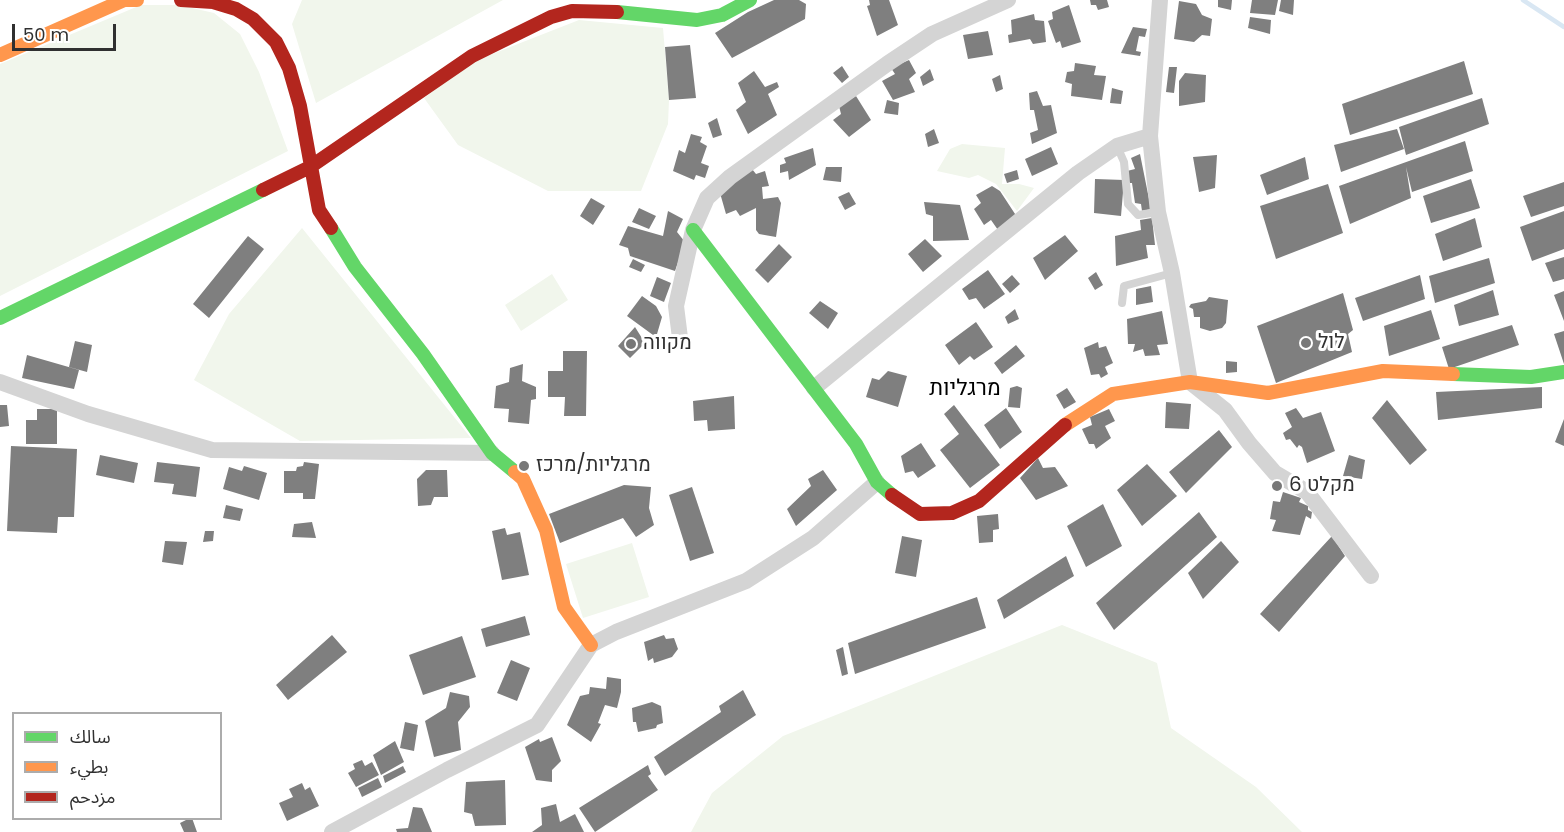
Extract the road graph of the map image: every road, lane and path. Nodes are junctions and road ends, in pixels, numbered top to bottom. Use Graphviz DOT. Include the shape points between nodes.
graph roads {
  1 [pos="137,0"];
  2 [pos="181,0"];
  3 [pos="750,0"];
  4 [pos="1008,0"];
  5 [pos="1160,0"];
  6 [pos="0,55"];
  7 [pos="1150,136"];
  8 [pos="1117,146"];
  9 [pos="310,167"];
  10 [pos="1158,212"];
  11 [pos="693,230"];
  12 [pos="1172,273"];
  13 [pos="1122,303"];
  14 [pos="0,318"];
  15 [pos="680,338"];
  16 [pos="1564,372"];
  17 [pos="0,382"];
  18 [pos="1190,382"];
  19 [pos="814,388"];
  20 [pos="492,453"];
  21 [pos="877,482"];
  22 [pos="1371,576"];
  23 [pos="591,645"];
  24 [pos="332,832"];
  1 -- 6 [label="street" via="124,0"];
  2 -- 9 [label="street" via="213,2 236,9 253,19 276,42 298,98"];
  3 -- 9 [label="street" via="722,15 697,20 599,10 551,17 472,56"];
  4 -- 11 [label="street" via="932,34 730,177 707,198"];
  5 -- 7 [label="street"];
  7 -- 8 [label="street"];
  7 -- 10 [label="street"];
  8 -- 10 [label="lane" via="1124,162 1128,204 1138,216"];
  8 -- 19 [label="street" via="1078,173"];
  9 -- 14 [label="street"];
  9 -- 20 [label="street" via="319,210"];
  10 -- 12 [label="street"];
  11 -- 15 [label="street" via="676,306"];
  11 -- 19 [label="street"];
  12 -- 13 [label="lane" via="1124,286"];
  12 -- 18 [label="street"];
  16 -- 18 [label="street" via="1531,377 1383,371 1268,393"];
  17 -- 20 [label="street" via="88,414 212,450"];
  18 -- 21 [label="street" via="1113,394 1072,419 979,501 952,513 920,514"];
  18 -- 22 [label="street" via="1225,410 1275,473 1307,492"];
  19 -- 21 [label="street" via="856,444"];
  20 -- 23 [label="street" via="523,479 546,530 564,607"];
  21 -- 23 [label="street" via="813,538 746,581"];
  23 -- 24 [label="street" via="537,725"];
}
